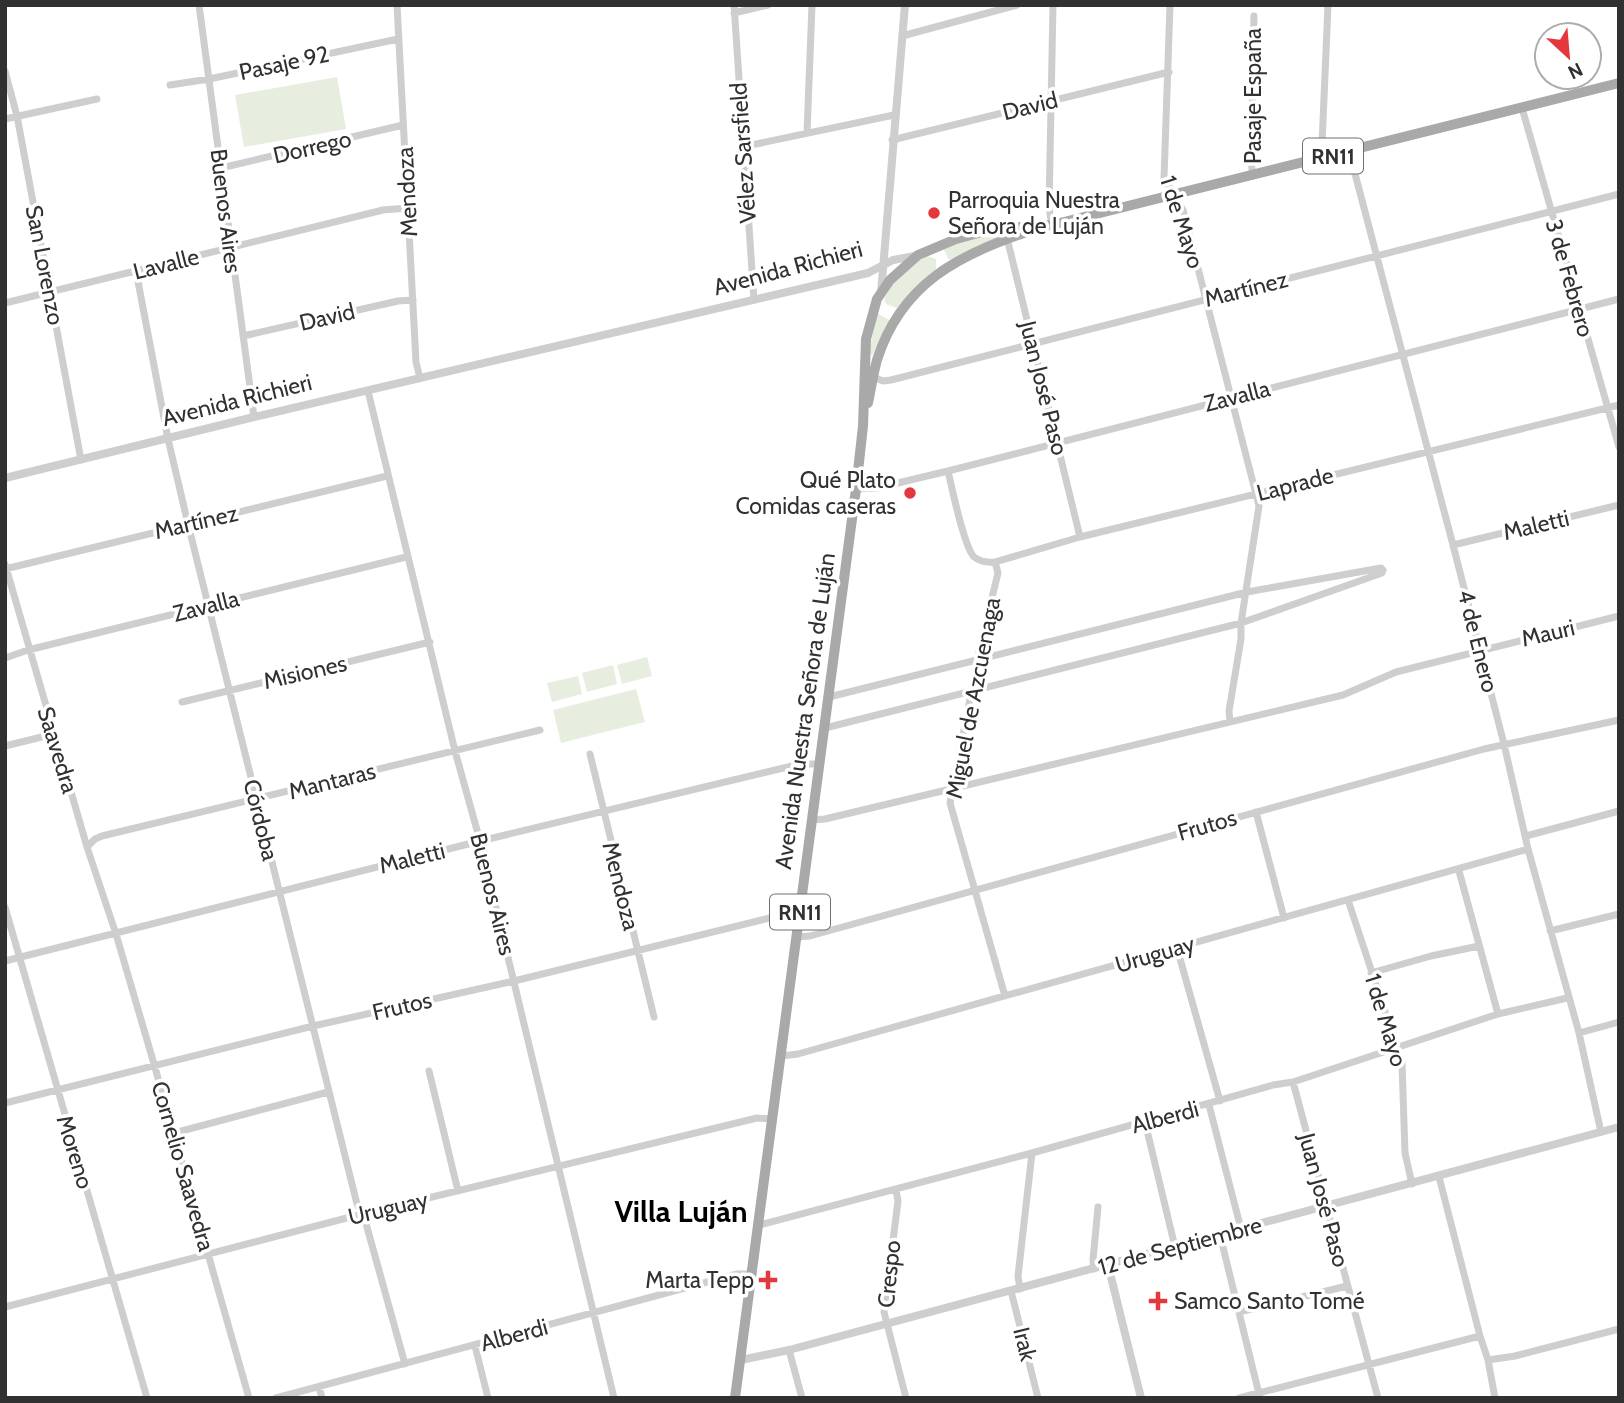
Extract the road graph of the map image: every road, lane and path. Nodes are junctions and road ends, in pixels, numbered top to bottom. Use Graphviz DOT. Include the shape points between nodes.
graph roads {
  1 [pos="199,5"];
  2 [pos="397,5"];
  3 [pos="768,5"];
  4 [pos="812,5"];
  5 [pos="905,5"];
  6 [pos="1017,5"];
  7 [pos="1053,5"];
  8 [pos="1170,5"];
  9 [pos="1328,5"];
  10 [pos="734,9"];
  11 [pos="1254,16"];
  12 [pos="902,36"];
  13 [pos="398,39"];
  14 [pos="5,71"];
  15 [pos="1169,72"];
  16 [pos="209,79"];
  17 [pos="1619,83"];
  18 [pos="170,85"];
  19 [pos="97,99"];
  20 [pos="1050,100"];
  21 [pos="1522,108"];
  22 [pos="894,115"];
  23 [pos="17,116"];
  24 [pos="5,119"];
  25 [pos="403,125"];
  26 [pos="807,133"];
  27 [pos="892,140"];
  28 [pos="742,147"];
  29 [pos="1349,151"];
  30 [pos="1323,158"];
  31 [pos="220,168"];
  32 [pos="1253,176"];
  33 [pos="1619,194"];
  34 [pos="1174,196"];
  35 [pos="408,208"];
  36 [pos="1551,212"];
  37 [pos="1049,225"];
  38 [pos="1007,238"];
  39 [pos="934,247"];
  40 [pos="231,248"];
  41 [pos="918,255"];
  42 [pos="1378,256"];
  43 [pos="883,264"];
  44 [pos="944,268"];
  45 [pos="135,271"];
  46 [pos="51,293"];
  47 [pos="879,296"];
  48 [pos="1206,299"];
  49 [pos="1619,299"];
  50 [pos="412,300"];
  51 [pos="754,300"];
  52 [pos="5,303"];
  53 [pos="1579,309"];
  54 [pos="899,312"];
  55 [pos="243,336"];
  56 [pos="1034,345"];
  57 [pos="1403,354"];
  58 [pos="873,377"];
  59 [pos="420,378"];
  60 [pos="368,391"];
  61 [pos="1230,398"];
  62 [pos="1619,405"];
  63 [pos="1607,408"];
  64 [pos="254,417"];
  65 [pos="863,425"];
  66 [pos="168,439"];
  67 [pos="1057,443"];
  68 [pos="1619,447"];
  69 [pos="1429,451"];
  70 [pos="81,460"];
  71 [pos="948,471"];
  72 [pos="387,476"];
  73 [pos="5,478"];
  74 [pos="856,489"];
  75 [pos="1256,494"];
  76 [pos="1619,505"];
  77 [pos="188,524"];
  78 [pos="1080,537"];
  79 [pos="1453,545"];
  80 [pos="407,557"];
  81 [pos="995,562"];
  82 [pos="6,567"];
  83 [pos="1247,592"];
  84 [pos="208,606"];
  85 [pos="1619,616"];
  86 [pos="1241,623"];
  87 [pos="430,642"];
  88 [pos="28,650"];
  89 [pos="1480,651"];
  90 [pos="5,658"];
  91 [pos="978,660"];
  92 [pos="229,690"];
  93 [pos="971,692"];
  94 [pos="829,697"];
  95 [pos="182,702"];
  96 [pos="1619,720"];
  97 [pos="1230,722"];
  98 [pos="825,728"];
  99 [pos="540,730"];
  100 [pos="54,734"];
  101 [pos="1504,744"];
  102 [pos="5,746"];
  103 [pos="455,751"];
  104 [pos="590,754"];
  105 [pos="820,764"];
  106 [pos="951,790"];
  107 [pos="257,799"];
  108 [pos="1619,811"];
  109 [pos="1256,812"];
  110 [pos="603,813"];
  111 [pos="812,820"];
  112 [pos="1526,836"];
  113 [pos="480,841"];
  114 [pos="87,846"];
  115 [pos="1528,849"];
  116 [pos="1458,871"];
  117 [pos="974,890"];
  118 [pos="279,892"];
  119 [pos="1348,900"];
  120 [pos="5,907"];
  121 [pos="1619,914"];
  122 [pos="799,915"];
  123 [pos="1284,918"];
  124 [pos="1550,931"];
  125 [pos="116,934"];
  126 [pos="796,937"];
  127 [pos="1479,946"];
  128 [pos="1177,948"];
  129 [pos="637,949"];
  130 [pos="19,958"];
  131 [pos="5,961"];
  132 [pos="1371,973"];
  133 [pos="514,981"];
  134 [pos="1005,996"];
  135 [pos="1567,998"];
  136 [pos="1498,1014"];
  137 [pos="654,1017"];
  138 [pos="1619,1022"];
  139 [pos="313,1026"];
  140 [pos="1579,1033"];
  141 [pos="1398,1048"];
  142 [pos="781,1056"];
  143 [pos="155,1065"];
  144 [pos="429,1071"];
  145 [pos="1293,1082"];
  146 [pos="56,1089"];
  147 [pos="328,1092"];
  148 [pos="1220,1101"];
  149 [pos="5,1103"];
  150 [pos="1209,1105"];
  151 [pos="772,1119"];
  152 [pos="1145,1122"];
  153 [pos="1619,1127"];
  154 [pos="1601,1132"];
  155 [pos="174,1133"];
  156 [pos="1032,1153"];
  157 [pos="558,1168"];
  158 [pos="1439,1177"];
  159 [pos="1412,1184"];
  160 [pos="896,1190"];
  161 [pos="458,1191"];
  162 [pos="1098,1207"];
  163 [pos="1326,1207"];
  164 [pos="362,1214"];
  165 [pos="760,1225"];
  166 [pos="1241,1229"];
  167 [pos="1220,1235"];
  168 [pos="1175,1247"];
  169 [pos="208,1254"];
  170 [pos="1108,1265"];
  171 [pos="1094,1269"];
  172 [pos="753,1274"];
  173 [pos="114,1279"];
  174 [pos="1347,1286"];
  175 [pos="1016,1290"];
  176 [pos="5,1307"];
  177 [pos="1239,1312"];
  178 [pos="593,1313"];
  179 [pos="886,1324"];
  180 [pos="1619,1329"];
  181 [pos="1480,1336"];
  182 [pos="475,1346"];
  183 [pos="789,1350"];
  184 [pos="741,1360"];
  185 [pos="1489,1360"];
  186 [pos="405,1364"];
  187 [pos="1369,1364"];
  188 [pos="319,1387"];
  189 [pos="1259,1395"];
  190 [pos="148,1398"];
  191 [pos="249,1398"];
  192 [pos="276,1398"];
  193 [pos="322,1398"];
  194 [pos="488,1398"];
  195 [pos="614,1398"];
  196 [pos="735,1398"];
  197 [pos="802,1398"];
  198 [pos="906,1398"];
  199 [pos="1038,1398"];
  200 [pos="1141,1398"];
  201 [pos="1239,1398"];
  202 [pos="1377,1398"];
  203 [pos="1495,1398"];
  1 -- 16 [label="street, Buenos Aires"];
  2 -- 13 [label="street, Mendoza"];
  3 -- 10 [label="street"];
  4 -- 26 [label="street"];
  5 -- 12 [label="street"];
  6 -- 12 [label="street"];
  7 -- 20 [label="street"];
  8 -- 15 [label="street, 1 de Mayo"];
  9 -- 30 [label="street"];
  10 -- 28 [label="street, Vélez Sarsfield"];
  11 -- 32 [label="street, Pasaje España"];
  12 -- 22 [label="street"];
  13 -- 16 [label="street, Pasaje 92"];
  13 -- 25 [label="street, Mendoza"];
  14 -- 23 [label="street, San Lorenzo"];
  15 -- 20 [label="street, David"];
  15 -- 34 [label="street, 1 de Mayo" via="1164,178"];
  16 -- 18 [label="street, Pasaje 92"];
  16 -- 31 [label="street, Buenos Aires"];
  17 -- 21 [label="main road, Avenida Richieri / RN11"];
  19 -- 23 [label="street"];
  20 -- 27 [label="street, David"];
  20 -- 37 [label="street"];
  21 -- 29 [label="main road, Avenida Richieri / RN11"];
  21 -- 36 [label="street, 3 de Febrero"];
  22 -- 26 [label="street"];
  22 -- 27 [label="street"];
  23 -- 24 [label="street"];
  23 -- 46 [label="street, San Lorenzo"];
  25 -- 31 [label="street, Dorrego"];
  25 -- 35 [label="street, Mendoza"];
  26 -- 28 [label="street"];
  27 -- 43 [label="street"];
  28 -- 51 [label="street, Vélez Sarsfield"];
  29 -- 30 [label="main road, Avenida Richieri / RN11"];
  29 -- 42 [label="street, 4 de Enero"];
  30 -- 32 [label="main road, Avenida Richieri / RN11"];
  31 -- 40 [label="street, Buenos Aires"];
  32 -- 34 [label="main road, Avenida Richieri / RN11"];
  33 -- 36 [label="street, Martínez"];
  34 -- 37 [label="main road, Avenida Richieri / RN11"];
  34 -- 48 [label="street, 1 de Mayo" via="1183,210"];
  35 -- 40 [label="street, Lavalle"];
  35 -- 50 [label="street, Mendoza"];
  36 -- 42 [label="street, Martínez"];
  36 -- 53 [label="street, 3 de Febrero"];
  37 -- 38 [label="main road, RN11"];
  37 -- 39 [label="main road, Avenida Richieri / RN11" via="976,232"];
  38 -- 44 [label="main road, RN11"];
  38 -- 56 [label="street, Juan José Paso"];
  39 -- 41 [label="main road, Avenida Richieri / RN11"];
  39 -- 44 [label="main road" via="943,255"];
  40 -- 45 [label="street, Lavalle"];
  40 -- 55 [label="street, Buenos Aires"];
  41 -- 43 [label="street, Avenida Richieri"];
  41 -- 47 [label="main road, Avenida Nuestra Señora de Luján / RN11"];
  42 -- 48 [label="street, Martínez"];
  42 -- 57 [label="street, 4 de Enero"];
  43 -- 47 [label="street"];
  43 -- 51 [label="street, Avenida Richieri" via="868,273"];
  44 -- 54 [label="main road, RN11"];
  45 -- 46 [label="street, Lavalle"];
  45 -- 66 [label="street, Córdoba"];
  46 -- 52 [label="street, Lavalle"];
  46 -- 70 [label="street, San Lorenzo"];
  47 -- 54 [label="main road" via="885,313"];
  47 -- 65 [label="main road, Avenida Nuestra Señora de Luján / RN11" via="865,348"];
  48 -- 56 [label="street, Martínez"];
  48 -- 61 [label="street, 1 de Mayo"];
  49 -- 53 [label="street, Zavalla"];
  50 -- 55 [label="street, David"];
  50 -- 59 [label="street, Mendoza"];
  51 -- 59 [label="street, Avenida Richieri"];
  53 -- 57 [label="street, Zavalla"];
  53 -- 63 [label="street, 3 de Febrero"];
  54 -- 58 [label="main road, RN11"];
  55 -- 64 [label="street, Buenos Aires"];
  56 -- 58 [label="street, Martínez" via="891,380"];
  56 -- 67 [label="street, Juan José Paso"];
  57 -- 61 [label="street, Zavalla"];
  57 -- 69 [label="street, 4 de Enero"];
  58 -- 65 [label="main road, RN11"];
  59 -- 60 [label="street, Avenida Richieri"];
  60 -- 64 [label="street, Avenida Richieri"];
  60 -- 72 [label="street, Buenos Aires"];
  61 -- 67 [label="street, Zavalla"];
  61 -- 75 [label="street, 1 de Mayo"];
  62 -- 63 [label="street, Laprade"];
  63 -- 68 [label="street, 3 de Febrero"];
  63 -- 69 [label="street, Laprade"];
  64 -- 66 [label="street, Avenida Richieri"];
  65 -- 74 [label="main road, Avenida Nuestra Señora de Luján / RN11"];
  66 -- 70 [label="street, Avenida Richieri"];
  66 -- 77 [label="street, Córdoba"];
  67 -- 71 [label="street, Zavalla"];
  67 -- 78 [label="street, Juan José Paso"];
  69 -- 75 [label="street, Laprade"];
  69 -- 79 [label="street, 4 de Enero"];
  70 -- 73 [label="street, Avenida Richieri"];
  71 -- 74 [label="street, Zavalla"];
  71 -- 81 [label="street" via="969,549 986,563"];
  72 -- 77 [label="street, Martínez"];
  72 -- 80 [label="street, Buenos Aires"];
  74 -- 94 [label="main road, Avenida Nuestra Señora de Luján / RN11"];
  75 -- 78 [label="street, Laprade"];
  75 -- 83 [label="street, 1 de Mayo" via="1259,506"];
  76 -- 79 [label="street, Maletti"];
  77 -- 82 [label="street, Martínez"];
  77 -- 84 [label="street, Córdoba"];
  78 -- 81 [label="street, Laprade"];
  79 -- 89 [label="street, 4 de Enero"];
  80 -- 84 [label="street, Zavalla"];
  80 -- 87 [label="street, Buenos Aires"];
  81 -- 91 [label="street, Miguel de Azcuenaga" via="998,573"];
  82 -- 88 [label="street, Saavedra"];
  83 -- 86 [label="street, 1 de Mayo"];
  83 -- 86 [label="street" via="1383,570"];
  83 -- 91 [label="street"];
  84 -- 88 [label="street, Zavalla"];
  84 -- 92 [label="street, Córdoba"];
  85 -- 89 [label="street, Mauri"];
  86 -- 93 [label="street"];
  86 -- 97 [label="street, 1 de Mayo"];
  87 -- 92 [label="street, Misiones"];
  87 -- 103 [label="street, Buenos Aires"];
  88 -- 90 [label="street, Zavalla"];
  88 -- 100 [label="street, Saavedra"];
  89 -- 97 [label="street, Mauri" via="1396,672 1343,695"];
  89 -- 101 [label="street, 4 de Enero"];
  91 -- 93 [label="street, Miguel de Azcuenaga"];
  91 -- 94 [label="street"];
  92 -- 95 [label="street, Misiones"];
  92 -- 107 [label="street, Córdoba"];
  93 -- 98 [label="street"];
  93 -- 106 [label="street, Miguel de Azcuenaga"];
  94 -- 98 [label="main road, Avenida Nuestra Señora de Luján / RN11"];
  96 -- 101 [label="street, Frutos"];
  97 -- 106 [label="street, Mauri"];
  98 -- 105 [label="main road, Avenida Nuestra Señora de Luján / RN11"];
  99 -- 103 [label="street, Mantaras"];
  100 -- 102 [label="street"];
  100 -- 114 [label="street, Saavedra"];
  101 -- 109 [label="street, Frutos"];
  101 -- 112 [label="street, 4 de Enero"];
  103 -- 107 [label="street, Mantaras"];
  103 -- 113 [label="street, Buenos Aires"];
  104 -- 110 [label="street, Mendoza"];
  105 -- 110 [label="street, Maletti" via="800,764"];
  105 -- 111 [label="main road, Avenida Nuestra Señora de Luján / RN11"];
  106 -- 111 [label="street, Mauri"];
  106 -- 117 [label="street, Miguel de Azcuenaga" via="950,803"];
  107 -- 114 [label="street, Mantaras" via="102,836"];
  107 -- 118 [label="street, Córdoba"];
  108 -- 112 [label="street"];
  109 -- 117 [label="street, Frutos"];
  109 -- 123 [label="street"];
  110 -- 113 [label="street, Maletti"];
  110 -- 129 [label="street, Mendoza"];
  111 -- 122 [label="main road, Avenida Nuestra Señora de Luján / RN11"];
  112 -- 115 [label="street, 4 de Enero"];
  113 -- 118 [label="street, Maletti"];
  113 -- 133 [label="street, Buenos Aires"];
  114 -- 125 [label="street, Saavedra"];
  115 -- 116 [label="street, Uruguay"];
  115 -- 124 [label="street, 4 de Enero"];
  116 -- 119 [label="street, Uruguay"];
  116 -- 127 [label="street"];
  117 -- 126 [label="street, Frutos"];
  117 -- 134 [label="street, Miguel de Azcuenaga"];
  118 -- 125 [label="street, Maletti"];
  118 -- 139 [label="street, Córdoba"];
  119 -- 123 [label="street, Uruguay"];
  119 -- 132 [label="street, 1 de Mayo"];
  120 -- 130 [label="street, Moreno"];
  121 -- 124 [label="street"];
  122 -- 126 [label="main road, Avenida Nuestra Señora de Luján / RN11"];
  122 -- 129 [label="street, Frutos"];
  123 -- 128 [label="street, Uruguay"];
  124 -- 135 [label="street, 4 de Enero"];
  125 -- 130 [label="street, Maletti"];
  125 -- 143 [label="street, Cornelio Saavedra"];
  126 -- 142 [label="main road, Avenida Nuestra Señora de Luján / RN11"];
  127 -- 132 [label="street"];
  127 -- 136 [label="street"];
  128 -- 134 [label="street, Uruguay"];
  128 -- 148 [label="street"];
  129 -- 133 [label="street, Frutos"];
  129 -- 137 [label="street, Mendoza"];
  130 -- 131 [label="street, Maletti"];
  130 -- 146 [label="street, Moreno"];
  132 -- 141 [label="street, 1 de Mayo"];
  133 -- 139 [label="street, Frutos"];
  133 -- 157 [label="street, Buenos Aires"];
  134 -- 142 [label="street, Uruguay"];
  135 -- 136 [label="street, Alberdi"];
  135 -- 140 [label="street, 4 de Enero"];
  136 -- 141 [label="street, Alberdi"];
  138 -- 140 [label="street"];
  139 -- 143 [label="street, Frutos"];
  139 -- 147 [label="street, Córdoba"];
  140 -- 154 [label="street, 4 de Enero"];
  141 -- 145 [label="street, Alberdi"];
  141 -- 159 [label="street, 1 de Mayo" via="1403,1070 1405,1153"];
  142 -- 151 [label="main road, Avenida Nuestra Señora de Luján / RN11"];
  143 -- 146 [label="street, Frutos"];
  143 -- 155 [label="street, Cornelio Saavedra"];
  144 -- 161 [label="street"];
  145 -- 148 [label="street, Alberdi"];
  145 -- 163 [label="street, Juan José Paso"];
  146 -- 149 [label="street, Frutos"];
  146 -- 173 [label="street, Moreno"];
  147 -- 155 [label="street"];
  147 -- 164 [label="street, Córdoba"];
  148 -- 150 [label="street, Alberdi"];
  150 -- 152 [label="street, Alberdi"];
  150 -- 166 [label="street"];
  151 -- 157 [label="street, Uruguay" via="757,1118"];
  151 -- 165 [label="main road, Avenida Nuestra Señora de Luján / RN11"];
  152 -- 156 [label="street, Alberdi"];
  152 -- 168 [label="street"];
  153 -- 154 [label="street, 12 de Septiembre"];
  154 -- 158 [label="street, 12 de Septiembre"];
  155 -- 169 [label="street, Cornelio Saavedra"];
  156 -- 160 [label="street, Alberdi"];
  156 -- 175 [label="street"];
  157 -- 161 [label="street, Uruguay"];
  157 -- 178 [label="street, Buenos Aires"];
  158 -- 159 [label="street, 12 de Septiembre"];
  158 -- 181 [label="street"];
  159 -- 163 [label="street, 12 de Septiembre"];
  160 -- 165 [label="street, Alberdi"];
  160 -- 179 [label="street, Crespo"];
  161 -- 164 [label="street, Uruguay"];
  162 -- 171 [label="street"];
  163 -- 166 [label="street, 12 de Septiembre"];
  163 -- 174 [label="street, Juan José Paso"];
  164 -- 169 [label="street, Uruguay"];
  164 -- 186 [label="street, Córdoba"];
  165 -- 172 [label="main road, Avenida Nuestra Señora de Luján / RN11"];
  166 -- 167 [label="street, 12 de Septiembre"];
  167 -- 168 [label="street, 12 de Septiembre"];
  167 -- 177 [label="street"];
  168 -- 170 [label="street, 12 de Septiembre"];
  169 -- 173 [label="street, Uruguay"];
  169 -- 191 [label="street, Cornelio Saavedra"];
  170 -- 171 [label="street, 12 de Septiembre"];
  170 -- 200 [label="street"];
  171 -- 175 [label="street, 12 de Septiembre"];
  172 -- 178 [label="street, Alberdi" via="737,1274"];
  172 -- 184 [label="main road, Avenida Nuestra Señora de Luján / RN11"];
  173 -- 176 [label="street, Uruguay"];
  173 -- 190 [label="street, Moreno"];
  174 -- 177 [label="street"];
  174 -- 187 [label="street, Juan José Paso"];
  175 -- 179 [label="street, 12 de Septiembre"];
  175 -- 199 [label="street, Irak"];
  177 -- 189 [label="street"];
  178 -- 182 [label="street, Alberdi"];
  178 -- 195 [label="street, Buenos Aires"];
  179 -- 183 [label="street, 12 de Septiembre"];
  179 -- 198 [label="street, Crespo"];
  180 -- 185 [label="street"];
  181 -- 185 [label="street"];
  181 -- 187 [label="street"];
  182 -- 186 [label="street, Alberdi"];
  182 -- 194 [label="street"];
  183 -- 184 [label="street, 12 de Septiembre"];
  183 -- 197 [label="street"];
  184 -- 196 [label="main road, Avenida Nuestra Señora de Luján / RN11"];
  185 -- 203 [label="street"];
  186 -- 188 [label="street, Alberdi"];
  187 -- 189 [label="street"];
  187 -- 202 [label="street, Juan José Paso"];
  188 -- 192 [label="street, Alberdi"];
  188 -- 193 [label="street"];
  189 -- 201 [label="street"];
}
